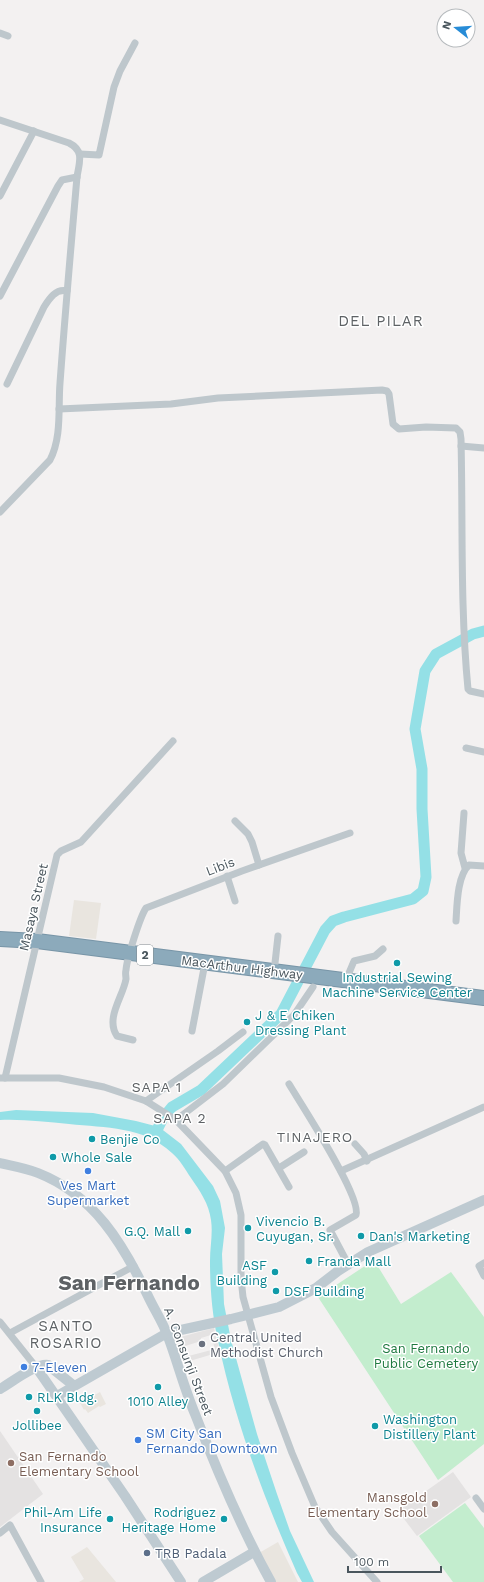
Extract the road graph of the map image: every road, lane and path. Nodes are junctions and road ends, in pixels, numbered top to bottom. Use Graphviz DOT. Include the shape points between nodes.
graph roads {
  1 [pos="0,33"];
  2 [pos="8,36"];
  3 [pos="135,43"];
  4 [pos="0,120"];
  5 [pos="34,131"];
  6 [pos="80,154"];
  7 [pos="77,178"];
  8 [pos="0,196"];
  9 [pos="67,291"];
  10 [pos="0,296"];
  11 [pos="7,384"];
  12 [pos="59,409"];
  13 [pos="462,446"];
  14 [pos="484,448"];
  15 [pos="0,512"];
  16 [pos="484,694"];
  17 [pos="173,741"];
  18 [pos="466,748"];
  19 [pos="484,752"];
  20 [pos="464,813"];
  21 [pos="235,822"];
  22 [pos="350,833"];
  23 [pos="259,865"];
  24 [pos="484,866"];
  25 [pos="466,868"];
  26 [pos="227,876"];
  27 [pos="235,901"];
  28 [pos="456,921"];
  29 [pos="278,936"];
  30 [pos="0,939"];
  31 [pos="37,941"];
  32 [pos="384,949"];
  33 [pos="130,953"];
  34 [pos="205,963"];
  35 [pos="274,972"];
  36 [pos="346,980"];
  37 [pos="315,982"];
  38 [pos="484,998"];
  39 [pos="192,1031"];
  40 [pos="243,1032"];
  41 [pos="133,1040"];
  42 [pos="3,1078"];
  43 [pos="288,1084"];
  44 [pos="146,1101"];
  45 [pos="484,1107"];
  46 [pos="176,1120"];
  47 [pos="355,1144"];
  48 [pos="304,1152"];
  49 [pos="367,1160"];
  50 [pos="0,1163"];
  51 [pos="279,1168"];
  52 [pos="225,1171"];
  53 [pos="341,1171"];
  54 [pos="290,1187"];
  55 [pos="484,1200"];
  56 [pos="484,1263"];
  57 [pos="348,1264"];
  58 [pos="134,1266"];
  59 [pos="484,1276"];
  60 [pos="248,1315"];
  61 [pos="0,1322"];
  62 [pos="10,1333"];
  63 [pos="166,1333"];
  64 [pos="36,1367"];
  65 [pos="73,1385"];
  66 [pos="0,1389"];
  67 [pos="57,1396"];
  68 [pos="476,1498"];
  69 [pos="484,1509"];
  70 [pos="0,1533"];
  71 [pos="254,1552"];
  72 [pos="41,1582"];
  73 [pos="181,1582"];
  74 [pos="203,1582"];
  75 [pos="271,1582"];
  76 [pos="377,1582"];
  1 -- 2 [label="street"];
  3 -- 6 [label="street" via="114,87 99,155"];
  4 -- 5 [label="street"];
  5 -- 6 [label="street" via="70,143 76,146"];
  5 -- 8 [label="street"];
  6 -- 7 [label="street"];
  7 -- 9 [label="street"];
  7 -- 10 [label="street" via="62,180 58,186"];
  9 -- 11 [label="street" via="57,292 44,307"];
  9 -- 12 [label="street"];
  12 -- 13 [label="street" via="382,390 389,394 393,424 396,427 456,428 460,432"];
  12 -- 15 [label="street" via="57,442 50,460"];
  13 -- 14 [label="street"];
  13 -- 16 [label="street" via="465,661 470,692"];
  17 -- 31 [label="street, Masaya Street" via="81,842 61,851 57,856"];
  18 -- 19 [label="street"];
  20 -- 25 [label="street" via="461,853"];
  21 -- 23 [label="street" via="248,834"];
  22 -- 23 [label="street, Libis"];
  23 -- 26 [label="street, Libis"];
  24 -- 25 [label="street"];
  25 -- 28 [label="street" via="458,897"];
  26 -- 27 [label="street"];
  26 -- 33 [label="street, Libis" via="146,908"];
  29 -- 35 [label="street"];
  30 -- 31 [label="highway, MacArthur Highway / 2"];
  31 -- 33 [label="highway, MacArthur Highway / 2"];
  31 -- 42 [label="street, Masaya Street"];
  32 -- 36 [label="street" via="375,956 354,961"];
  33 -- 34 [label="highway, MacArthur Highway / 2"];
  33 -- 41 [label="street, Libis" via="126,979 114,1021 117,1036"];
  34 -- 35 [label="highway, MacArthur Highway / 2"];
  34 -- 39 [label="street"];
  35 -- 37 [label="highway, MacArthur Highway / 2" via="290,973"];
  36 -- 37 [label="highway, MacArthur Highway / 2"];
  36 -- 38 [label="highway, MacArthur Highway / 2"];
  37 -- 46 [label="street" via="294,1015 223,1084"];
  40 -- 44 [label="street"];
  42 -- 44 [label="street" via="59,1078 116,1090"];
  43 -- 53 [label="street"];
  44 -- 46 [label="street"];
  45 -- 49 [label="street"];
  46 -- 52 [label="street"];
  47 -- 49 [label="street"];
  48 -- 51 [label="street"];
  49 -- 53 [label="street"];
  50 -- 58 [label="main road, A. Consunji Street" via="38,1173 72,1192 105,1222"];
  51 -- 52 [label="street" via="264,1144"];
  51 -- 54 [label="street"];
  52 -- 60 [label="street" via="236,1193 241,1215 241,1278"];
  53 -- 57 [label="street" via="357,1212 330,1230"];
  55 -- 57 [label="main road" via="368,1252"];
  56 -- 59 [label="street" via="479,1266"];
  57 -- 60 [label="main road" via="316,1288 279,1307"];
  58 -- 62 [label="street"];
  58 -- 63 [label="main road, A. Consunji Street"];
  60 -- 63 [label="main road"];
  60 -- 76 [label="street" via="271,1397 315,1507 332,1532"];
  61 -- 62 [label="street"];
  62 -- 64 [label="street"];
  63 -- 65 [label="main road"];
  63 -- 71 [label="main road, A. Consunji Street" via="195,1414"];
  64 -- 65 [label="main road" via="48,1365"];
  64 -- 66 [label="main road"];
  64 -- 67 [label="main road"];
  65 -- 67 [label="main road"];
  67 -- 73 [label="main road"];
  68 -- 69 [label="street"];
  70 -- 72 [label="street" via="10,1525"];
  71 -- 74 [label="main road"];
  71 -- 75 [label="main road, A. Consunji Street"];
}
